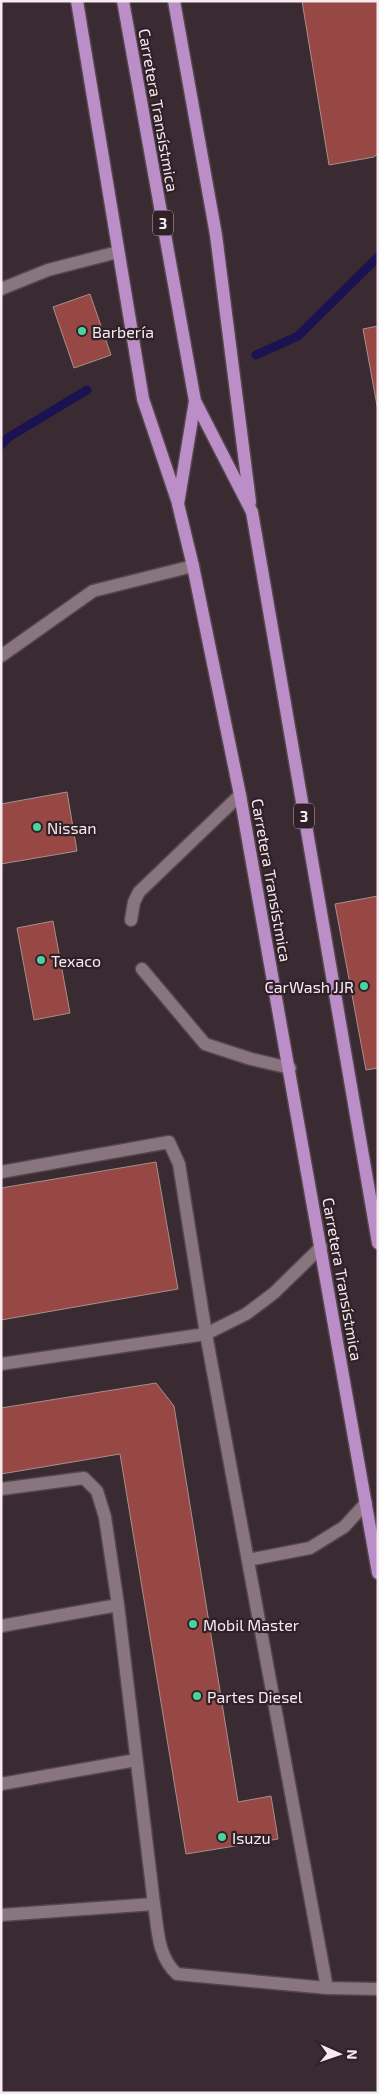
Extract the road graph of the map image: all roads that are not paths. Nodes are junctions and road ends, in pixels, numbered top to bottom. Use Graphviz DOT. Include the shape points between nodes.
graph roads {
  1 [pos="76,1"];
  2 [pos="123,1"];
  3 [pos="174,1"];
  4 [pos="118,252"];
  5 [pos="1,289"];
  6 [pos="196,402"];
  7 [pos="178,504"];
  8 [pos="252,512"];
  9 [pos="193,566"];
  10 [pos="1,656"];
  11 [pos="240,795"];
  12 [pos="131,920"];
  13 [pos="142,969"];
  14 [pos="290,1068"];
  15 [pos="1,1172"];
  16 [pos="378,1243"];
  17 [pos="321,1247"];
  18 [pos="206,1334"];
  19 [pos="1,1364"];
  20 [pos="1,1489"];
  21 [pos="366,1502"];
  22 [pos="248,1560"];
  23 [pos="378,1573"];
  24 [pos="118,1604"];
  25 [pos="1,1626"];
  26 [pos="136,1760"];
  27 [pos="1,1784"];
  28 [pos="154,1904"];
  29 [pos="1,1915"];
  30 [pos="327,1988"];
  31 [pos="378,1989"];
  1 -- 4 [label="main road"];
  2 -- 6 [label="main road, Carretera Transístmica / 3"];
  3 -- 8 [label="main road" via="216,235"];
  4 -- 5 [label="street" via="48,270"];
  4 -- 7 [label="main road" via="143,399"];
  6 -- 7 [label="main road, Carretera Transístmica / 3"];
  6 -- 8 [label="main road, Carretera Transístmica / 3"];
  7 -- 9 [label="main road, Carretera Transístmica / 3"];
  8 -- 16 [label="main road, Carretera Transístmica / 3"];
  9 -- 10 [label="street" via="93,591"];
  9 -- 11 [label="main road, Carretera Transístmica / 3"];
  11 -- 12 [label="street" via="139,892"];
  11 -- 14 [label="main road, Carretera Transístmica / 3"];
  13 -- 14 [label="street" via="205,1044"];
  14 -- 17 [label="main road, Carretera Transístmica / 3"];
  15 -- 18 [label="street" via="169,1142 179,1164"];
  17 -- 18 [label="street" via="274,1293 246,1314"];
  17 -- 21 [label="main road, Carretera Transístmica / 3"];
  18 -- 19 [label="street"];
  18 -- 22 [label="street"];
  20 -- 24 [label="street" via="84,1478 97,1491 105,1517"];
  21 -- 22 [label="street" via="344,1527 310,1548"];
  21 -- 23 [label="main road, Carretera Transístmica / 3"];
  22 -- 30 [label="street"];
  24 -- 25 [label="street"];
  24 -- 26 [label="street"];
  26 -- 27 [label="street"];
  26 -- 28 [label="street"];
  28 -- 29 [label="street"];
  28 -- 30 [label="street" via="160,1948 167,1965 177,1974"];
  30 -- 31 [label="street"];
}
